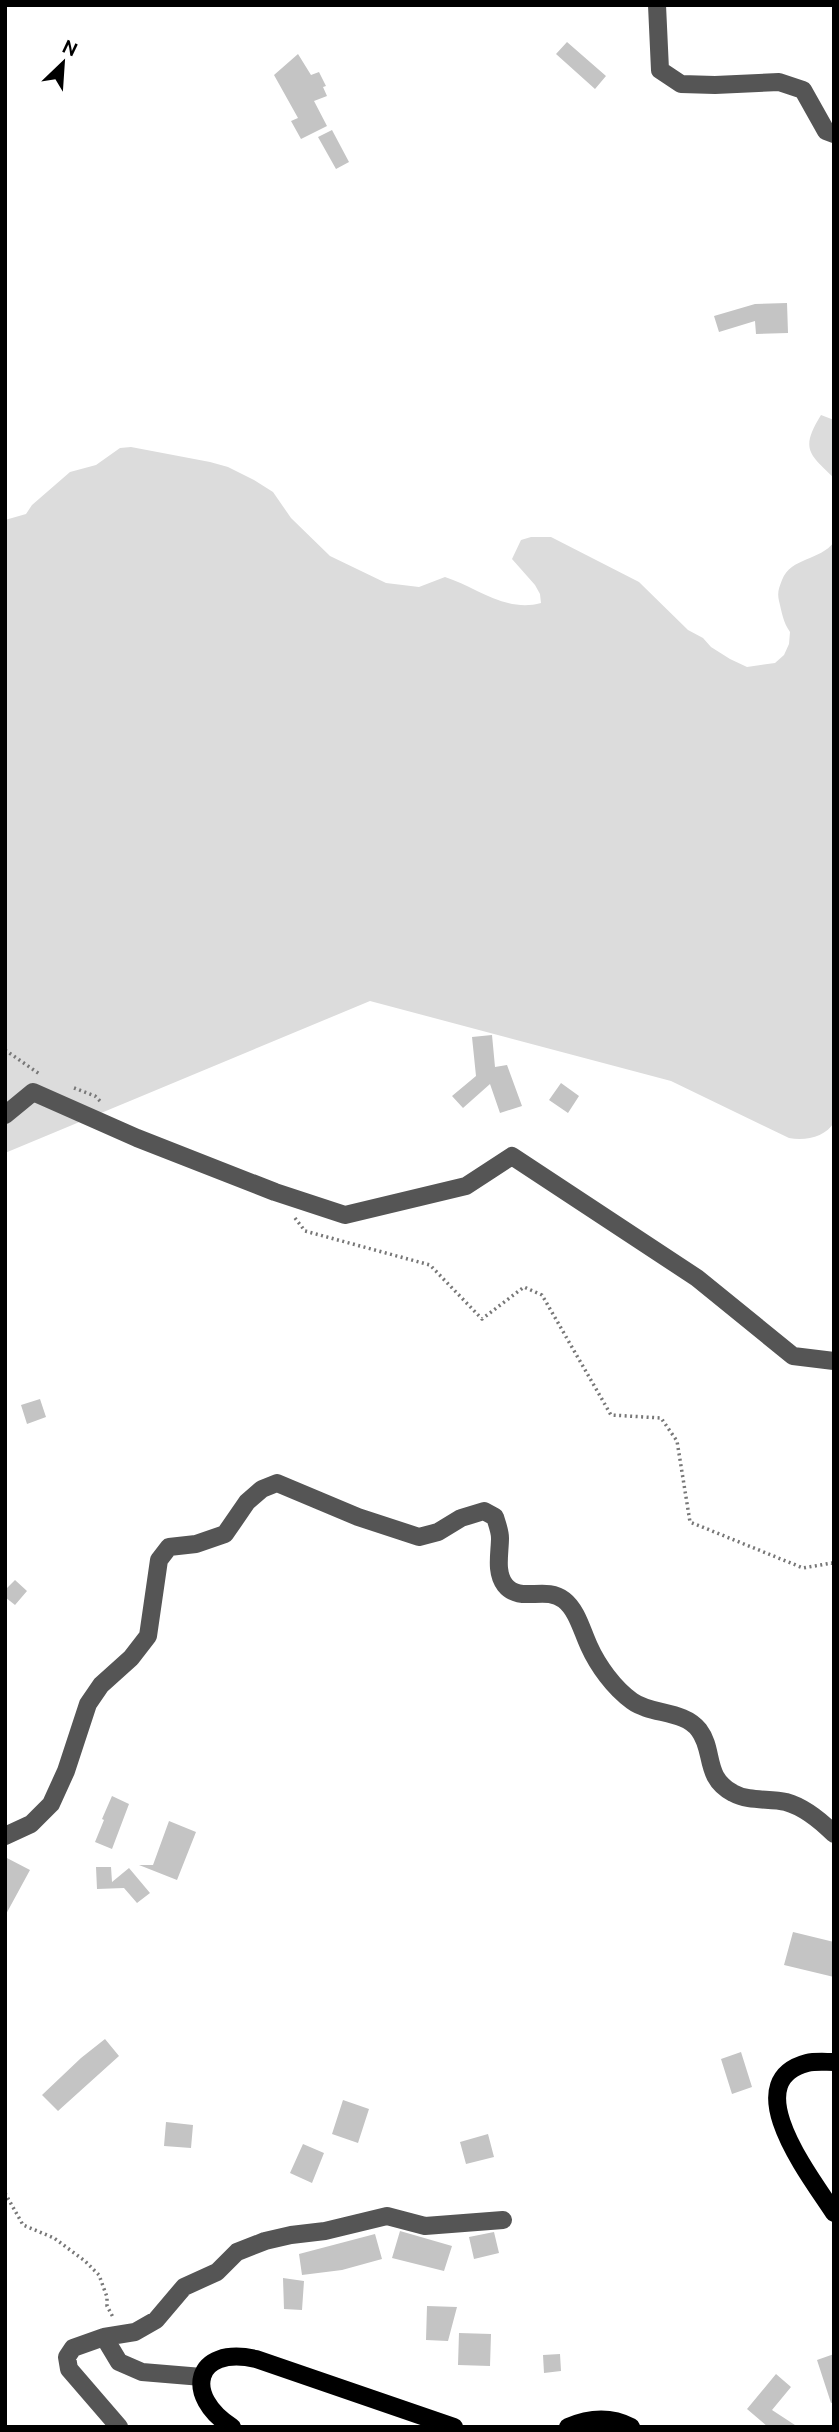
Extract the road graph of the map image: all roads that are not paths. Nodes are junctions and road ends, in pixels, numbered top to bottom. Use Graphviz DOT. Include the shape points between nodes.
graph roads {
  1 [pos="657,5"];
  2 [pos="834,134"];
  3 [pos="5,1115"];
  4 [pos="834,1361"];
  5 [pos="834,1834"];
  6 [pos="5,1836"];
  7 [pos="834,2062"];
  8 [pos="834,2213"];
  9 [pos="503,2220"];
  10 [pos="104,2337"];
  11 [pos="202,2378"];
  12 [pos="119,2427"];
  13 [pos="232,2427"];
  14 [pos="454,2427"];
  15 [pos="568,2427"];
  16 [pos="631,2427"];
  1 -- 2 [label="street" via="660,70 681,83 779,82 803,90 827,131"];
  3 -- 4 [label="street" via="33,1092 137,1138 345,1215 466,1186 512,1156 697,1278 793,1356"];
  5 -- 6 [label="street" via="808,1812 786,1802 733,1793 712,1772 697,1727 682,1717 632,1702 613,1682 565,1600 549,1592 524,1595 511,1591 502,1582 495,1517 484,1511 419,1537 278,1483 247,1502 225,1534 169,1547 159,1560 148,1636 88,1704 51,1804 31,1824"];
  7 -- 8 [label="main road" via="792,2069 776,2089 776,2105 793,2151"];
  9 -- 10 [label="street" via="425,2226 387,2216 265,2241 237,2252 217,2272 184,2287 156,2320 135,2332"];
  10 -- 11 [label="street" via="119,2362 142,2372"];
  10 -- 12 [label="street" via="73,2348 67,2357 69,2369"];
  11 -- 13 [label="main road" via="206,2403"];
  11 -- 14 [label="main road" via="216,2360 238,2355"];
  15 -- 16 [label="main road" via="599,2419"];
}
